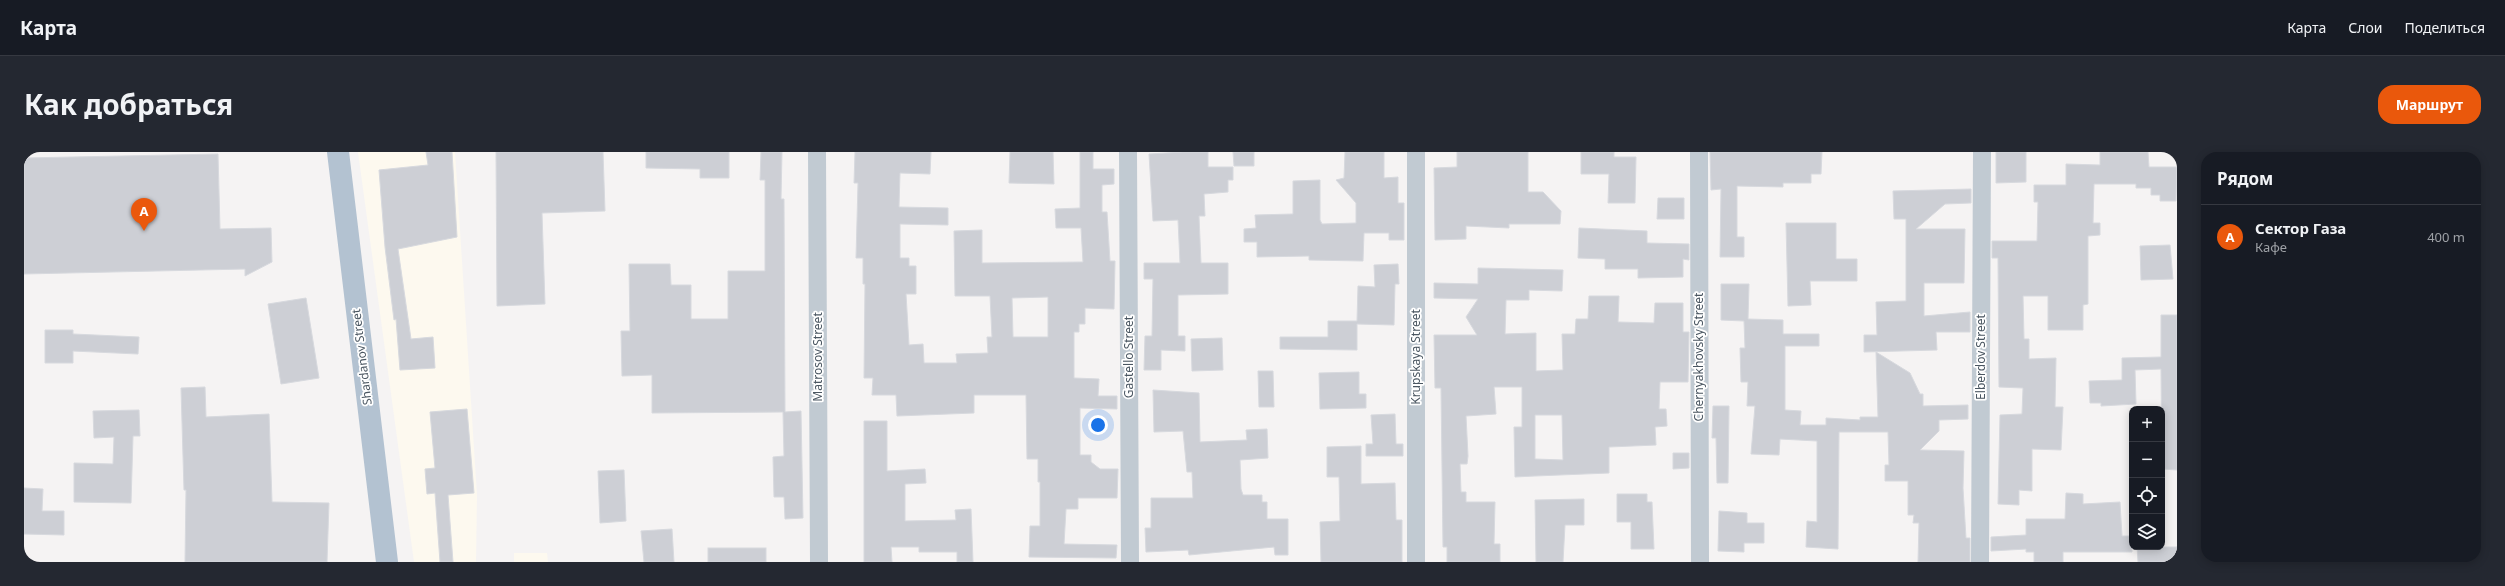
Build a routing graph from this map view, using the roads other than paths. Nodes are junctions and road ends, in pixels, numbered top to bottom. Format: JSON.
{"nodes":[{"id":1,"x":338,"y":152,"type":"edge"},
{"id":2,"x":817,"y":152,"type":"edge"},
{"id":3,"x":1128,"y":152,"type":"edge"},
{"id":4,"x":1416,"y":152,"type":"edge"},
{"id":5,"x":1699,"y":152,"type":"edge"},
{"id":6,"x":1982,"y":152,"type":"edge"},
{"id":7,"x":387,"y":562,"type":"edge"},
{"id":8,"x":819,"y":562,"type":"edge"},
{"id":9,"x":1130,"y":562,"type":"edge"},
{"id":10,"x":1416,"y":562,"type":"edge"},
{"id":11,"x":1700,"y":562,"type":"edge"},
{"id":12,"x":1980,"y":562,"type":"edge"}],
"edges":[{"from":1,"to":7,"type":"main road","name":"Shardanov Street"},
{"from":2,"to":8,"type":"street","name":"Matrosov Street"},
{"from":3,"to":9,"type":"street","name":"Gastello Street"},
{"from":4,"to":10,"type":"street","name":"Krupskaya Street"},
{"from":5,"to":11,"type":"street","name":"Chernyakhovsky Street"},
{"from":6,"to":12,"type":"street","name":"Elberdov Street"}]}
